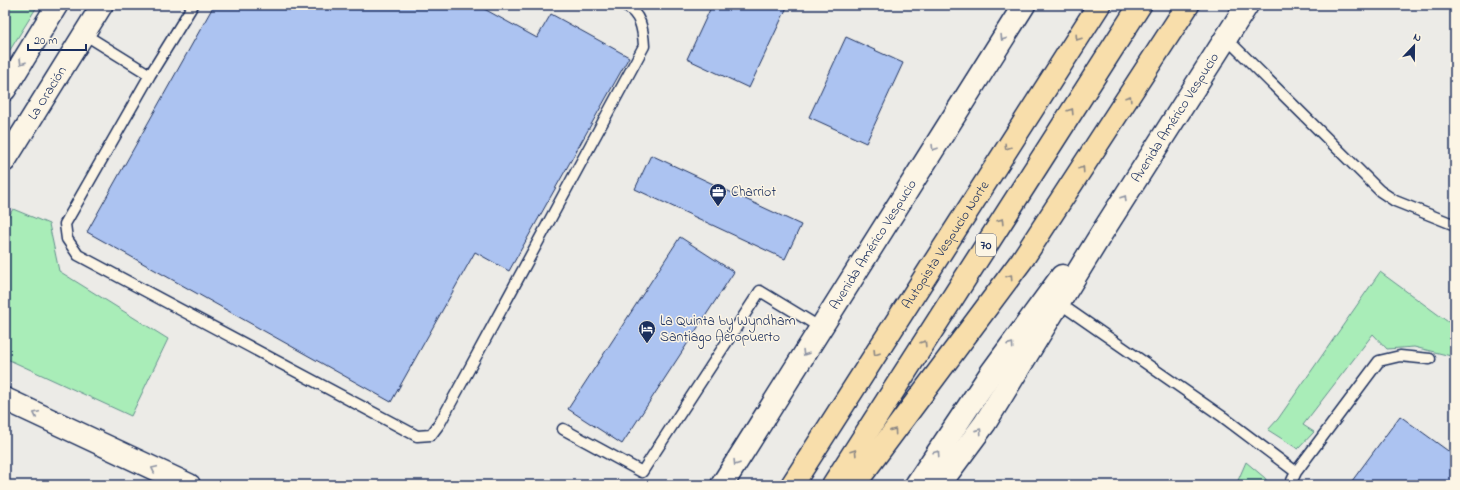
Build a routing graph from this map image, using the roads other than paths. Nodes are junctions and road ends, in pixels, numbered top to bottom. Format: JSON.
{"nodes":[{"id":1,"x":57,"y":5,"type":"edge"},
{"id":2,"x":102,"y":5,"type":"edge"},
{"id":3,"x":193,"y":5,"type":"edge"},
{"id":4,"x":624,"y":5,"type":"edge"},
{"id":5,"x":1024,"y":5,"type":"edge"},
{"id":6,"x":1099,"y":5,"type":"edge"},
{"id":7,"x":1140,"y":5,"type":"edge"},
{"id":8,"x":1188,"y":5,"type":"edge"},
{"id":9,"x":1247,"y":5,"type":"edge"},
{"id":10,"x":84,"y":34,"type":"junction"},
{"id":11,"x":1225,"y":37,"type":"junction"},
{"id":12,"x":150,"y":76,"type":"junction"},
{"id":13,"x":5,"y":90,"type":"edge"},
{"id":14,"x":5,"y":161,"type":"edge"},
{"id":15,"x":1455,"y":225,"type":"edge"},
{"id":16,"x":1103,"y":231,"type":"junction"},
{"id":17,"x":1059,"y":304,"type":"junction"},
{"id":18,"x":821,"y":328,"type":"junction"},
{"id":19,"x":1430,"y":359,"type":"dead end"},
{"id":20,"x":5,"y":399,"type":"edge"},
{"id":21,"x":563,"y":429,"type":"dead end"},
{"id":22,"x":1296,"y":472,"type":"junction"},
{"id":23,"x":189,"y":485,"type":"edge"},
{"id":24,"x":722,"y":485,"type":"edge"},
{"id":25,"x":792,"y":485,"type":"edge"},
{"id":26,"x":833,"y":485,"type":"edge"},
{"id":27,"x":854,"y":485,"type":"edge"},
{"id":28,"x":916,"y":485,"type":"edge"},
{"id":29,"x":939,"y":485,"type":"edge"},
{"id":30,"x":1290,"y":485,"type":"edge"}],
"edges":[{"from":1,"to":13,"type":"street","one_way":true},
{"from":2,"to":10,"type":"street","name":"La Oración"},
{"from":3,"to":12,"type":"lane"},
{"from":4,"to":12,"type":"lane"},
{"from":5,"to":18,"type":"street","name":"Avenida Américo Vespucio","one_way":true},
{"from":6,"to":25,"type":"highway","name":"Autopista Vespucio Norte","number":"70","one_way":true},
{"from":26,"to":7,"type":"highway","number":"70","one_way":true},
{"from":27,"to":8,"type":"highway","one_way":true},
{"from":9,"to":11,"type":"street","name":"Avenida Américo Vespucio"},
{"from":10,"to":12,"type":"lane"},
{"from":10,"to":14,"type":"street","name":"La Oración"},
{"from":11,"to":15,"type":"lane"},
{"from":16,"to":11,"type":"street","name":"Avenida Américo Vespucio","one_way":true},
{"from":16,"to":17,"type":"street","name":"Avenida Américo Vespucio"},
{"from":28,"to":16,"type":"street","name":"Avenida Américo Vespucio","one_way":true},
{"from":17,"to":22,"type":"lane"},
{"from":29,"to":17,"type":"street","name":"Avenida Américo Vespucio","one_way":true},
{"from":18,"to":21,"type":"lane"},
{"from":18,"to":24,"type":"street","name":"Avenida Américo Vespucio","one_way":true},
{"from":19,"to":22,"type":"lane"},
{"from":23,"to":20,"type":"street","one_way":true},
{"from":22,"to":30,"type":"lane"}]}
